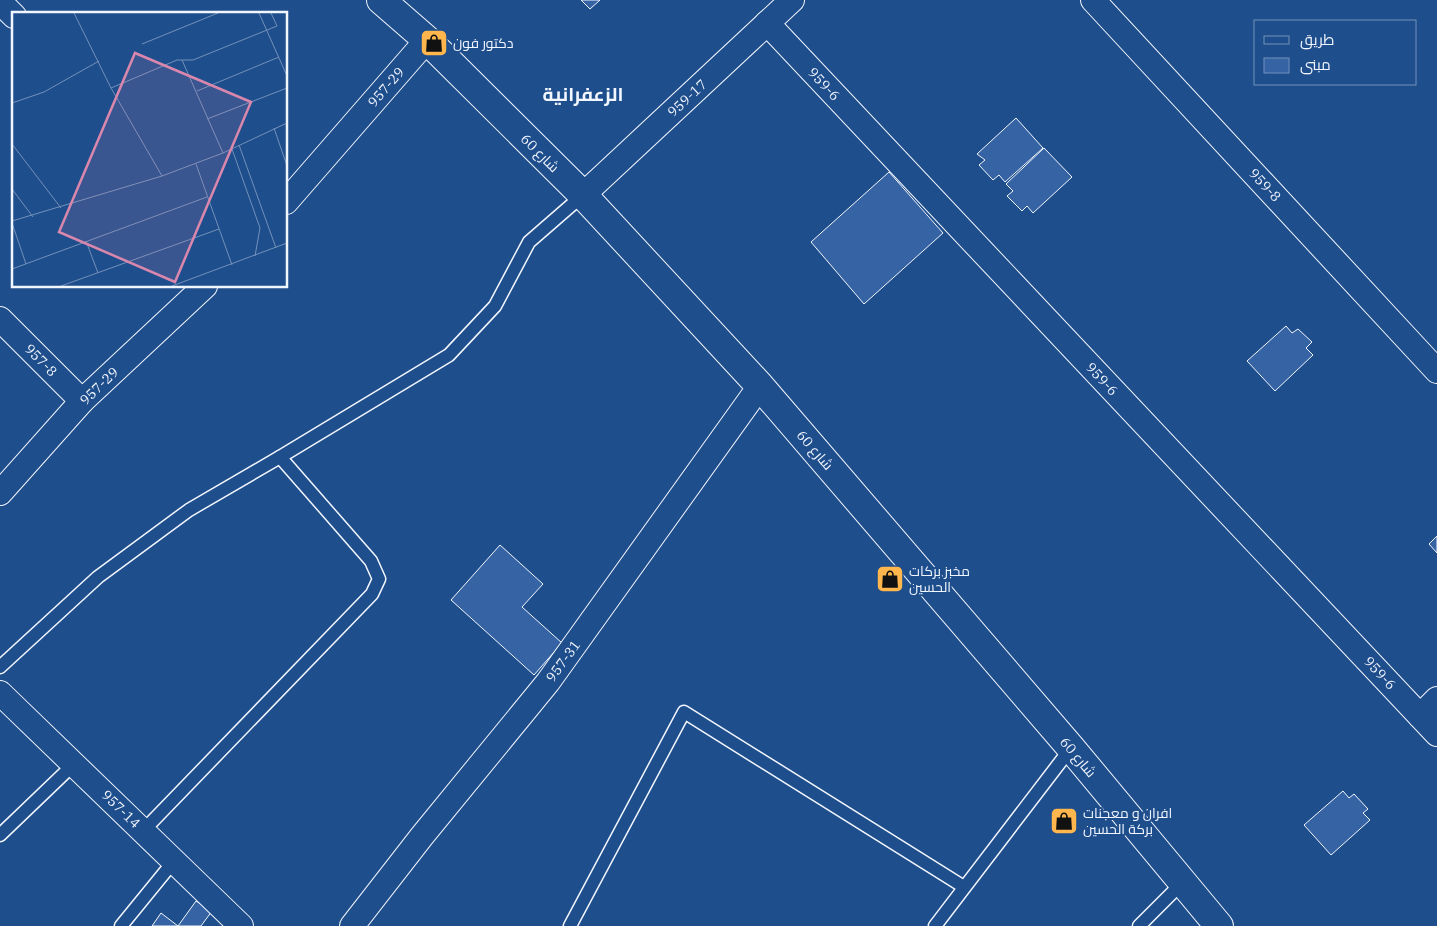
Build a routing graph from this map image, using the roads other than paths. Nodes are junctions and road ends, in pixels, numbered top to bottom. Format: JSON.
{"nodes":[{"id":1,"x":381,"y":0,"type":"edge"},
{"id":2,"x":792,"y":0,"type":"edge"},
{"id":3,"x":1093,"y":0,"type":"edge"},
{"id":4,"x":0,"y":2,"type":"edge"},
{"id":5,"x":12,"y":14,"type":"edge"},
{"id":6,"x":767,"y":23,"type":"junction"},
{"id":7,"x":427,"y":40,"type":"junction"},
{"id":8,"x":583,"y":195,"type":"junction"},
{"id":9,"x":288,"y":200,"type":"edge"},
{"id":10,"x":203,"y":288,"type":"edge"},
{"id":11,"x":0,"y":319,"type":"edge"},
{"id":12,"x":1437,"y":370,"type":"edge"},
{"id":13,"x":760,"y":386,"type":"junction"},
{"id":14,"x":82,"y":401,"type":"junction"},
{"id":15,"x":280,"y":458,"type":"junction"},
{"id":16,"x":0,"y":493,"type":"edge"},
{"id":17,"x":0,"y":667,"type":"edge"},
{"id":18,"x":0,"y":693,"type":"edge"},
{"id":19,"x":1437,"y":699,"type":"edge"},
{"id":20,"x":1420,"y":716,"type":"junction"},
{"id":21,"x":1437,"y":734,"type":"edge"},
{"id":22,"x":1071,"y":748,"type":"junction"},
{"id":23,"x":74,"y":764,"type":"junction"},
{"id":24,"x":143,"y":831,"type":"junction"},
{"id":25,"x":0,"y":835,"type":"edge"},
{"id":26,"x":174,"y":861,"type":"junction"},
{"id":27,"x":1183,"y":882,"type":"junction"},
{"id":28,"x":964,"y":887,"type":"junction"},
{"id":29,"x":121,"y":926,"type":"edge"},
{"id":30,"x":241,"y":926,"type":"edge"},
{"id":31,"x":352,"y":926,"type":"edge"},
{"id":32,"x":570,"y":926,"type":"edge"},
{"id":33,"x":935,"y":926,"type":"edge"},
{"id":34,"x":1140,"y":926,"type":"edge"},
{"id":35,"x":1219,"y":926,"type":"edge"}],
"edges":[{"from":1,"to":7,"type":"street","name":"شارع 60"},
{"from":2,"to":6,"type":"street","name":"959-17"},
{"from":3,"to":12,"type":"street","name":"959-8"},
{"from":4,"to":5,"type":"street"},
{"from":6,"to":8,"type":"street","name":"959-17"},
{"from":6,"to":20,"type":"street","name":"959-6"},
{"from":7,"to":8,"type":"street","name":"شارع 60"},
{"from":7,"to":9,"type":"street","name":"957-29"},
{"from":8,"to":13,"type":"street","name":"شارع 60"},
{"from":8,"to":15,"type":"lane"},
{"from":10,"to":14,"type":"street","name":"957-29"},
{"from":11,"to":14,"type":"street","name":"957-8"},
{"from":13,"to":22,"type":"street","name":"شارع 60"},
{"from":13,"to":31,"type":"street","name":"957-31"},
{"from":14,"to":16,"type":"street","name":"957-29"},
{"from":15,"to":17,"type":"lane"},
{"from":15,"to":24,"type":"lane"},
{"from":18,"to":23,"type":"street","name":"957-14"},
{"from":19,"to":20,"type":"street"},
{"from":20,"to":21,"type":"street","name":"959-6"},
{"from":22,"to":27,"type":"street","name":"شارع 60"},
{"from":22,"to":28,"type":"lane"},
{"from":23,"to":24,"type":"street","name":"957-14"},
{"from":23,"to":25,"type":"lane"},
{"from":24,"to":26,"type":"street","name":"957-14"},
{"from":26,"to":29,"type":"lane"},
{"from":26,"to":30,"type":"street","name":"957-14"},
{"from":27,"to":34,"type":"lane"},
{"from":27,"to":35,"type":"street","name":"شارع 60"},
{"from":28,"to":32,"type":"lane"},
{"from":28,"to":33,"type":"lane"}]}
